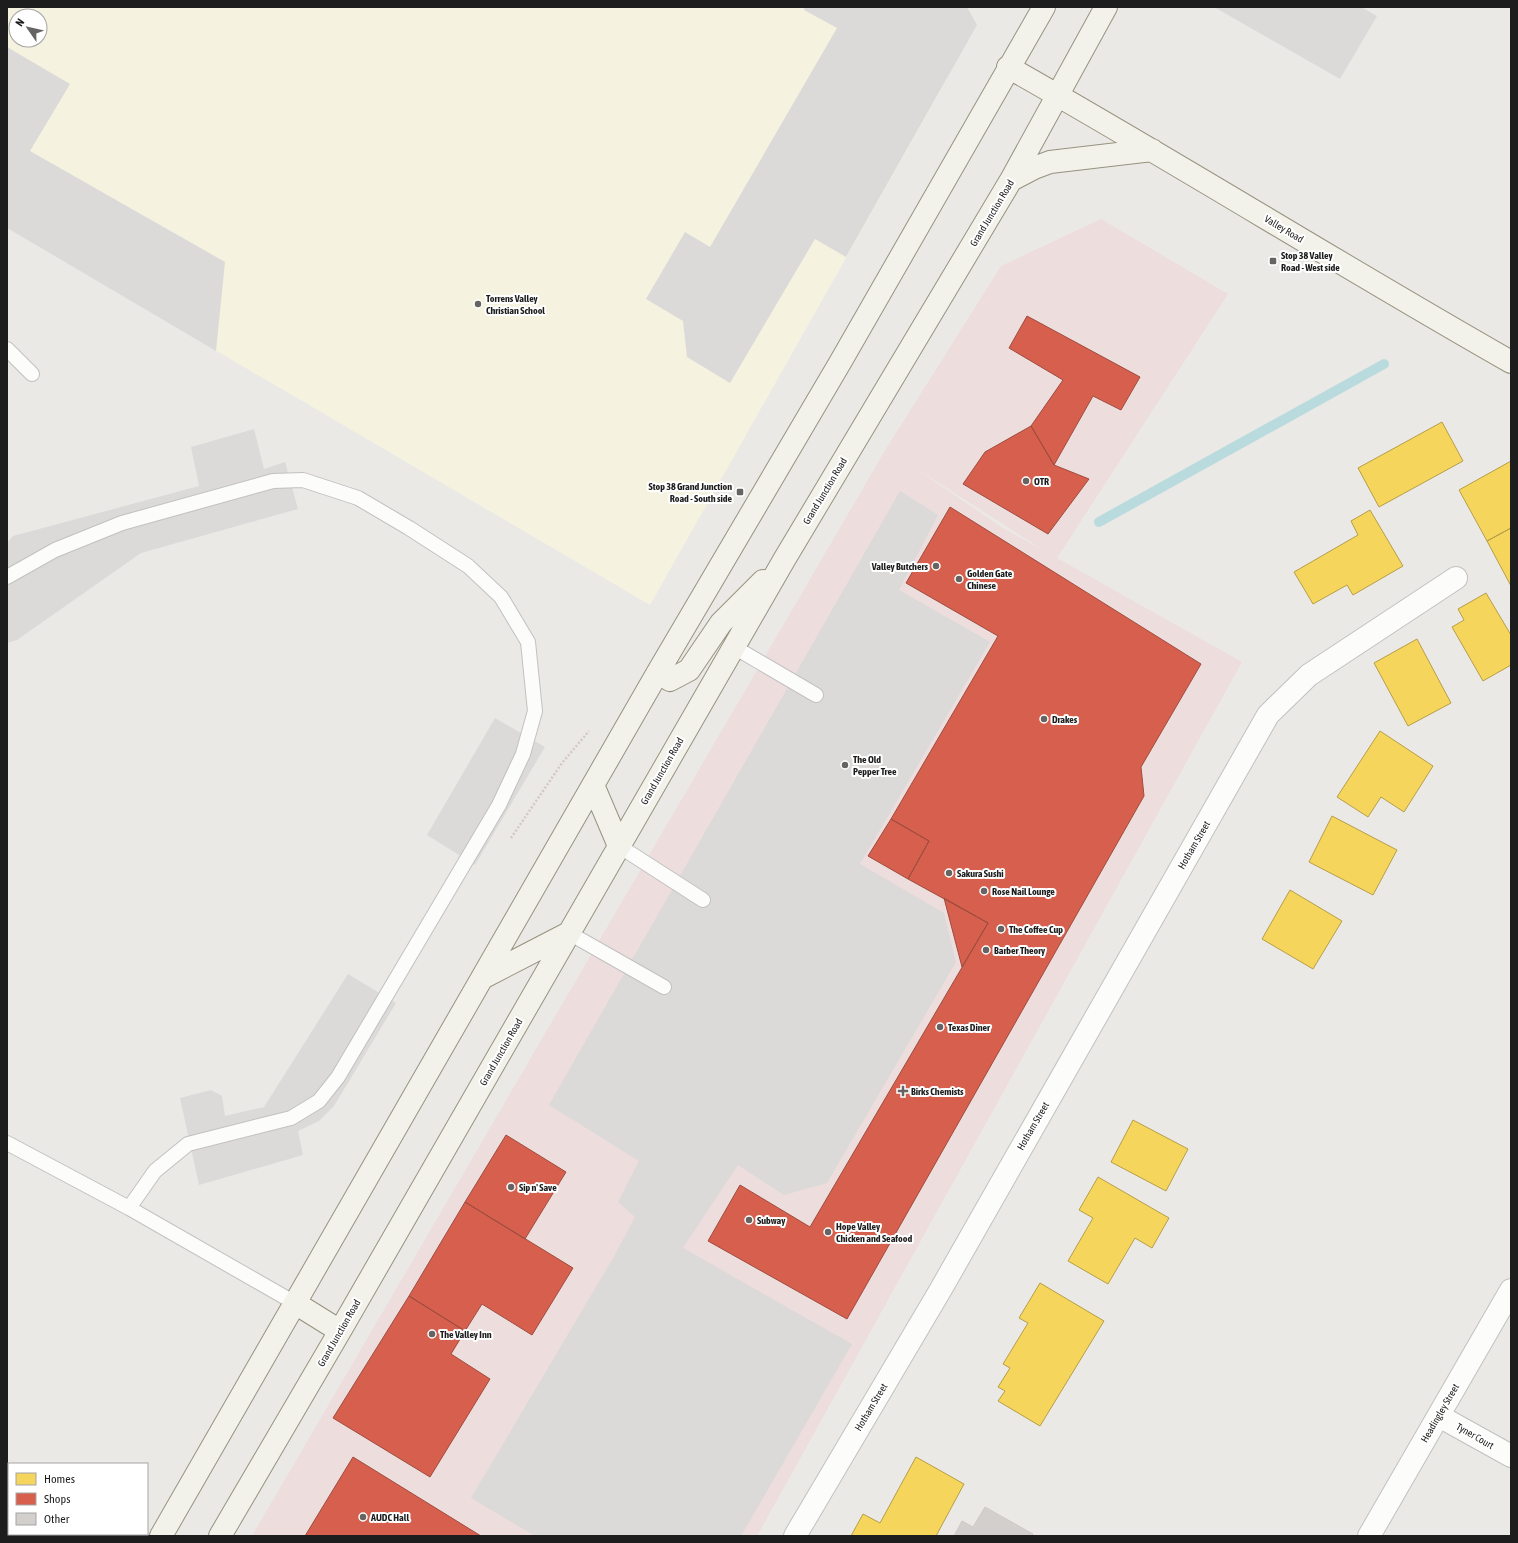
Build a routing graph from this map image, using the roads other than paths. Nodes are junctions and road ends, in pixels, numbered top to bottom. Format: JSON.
{"nodes":[{"id":1,"x":1044,"y":7,"type":"edge"},
{"id":2,"x":1106,"y":7,"type":"edge"},
{"id":3,"x":1008,"y":68,"type":"junction"},
{"id":4,"x":1058,"y":95,"type":"junction"},
{"id":5,"x":1152,"y":150,"type":"junction"},
{"id":6,"x":1011,"y":180,"type":"junction"},
{"id":7,"x":7,"y":350,"type":"edge"},
{"id":8,"x":1511,"y":362,"type":"edge"},
{"id":9,"x":32,"y":374,"type":"dead end"},
{"id":10,"x":784,"y":560,"type":"junction"},
{"id":11,"x":7,"y":578,"type":"edge"},
{"id":12,"x":1456,"y":578,"type":"dead end"},
{"id":13,"x":734,"y":647,"type":"junction"},
{"id":14,"x":658,"y":672,"type":"junction"},
{"id":15,"x":816,"y":695,"type":"dead end"},
{"id":16,"x":593,"y":785,"type":"junction"},
{"id":17,"x":619,"y":846,"type":"junction"},
{"id":18,"x":703,"y":900,"type":"dead end"},
{"id":19,"x":569,"y":933,"type":"junction"},
{"id":20,"x":482,"y":978,"type":"junction"},
{"id":21,"x":664,"y":987,"type":"dead end"},
{"id":22,"x":7,"y":1144,"type":"edge"},
{"id":23,"x":129,"y":1208,"type":"junction"},
{"id":24,"x":1511,"y":1290,"type":"edge"},
{"id":25,"x":295,"y":1303,"type":"junction"},
{"id":26,"x":340,"y":1331,"type":"junction"},
{"id":27,"x":1439,"y":1416,"type":"junction"},
{"id":28,"x":1511,"y":1456,"type":"edge"},
{"id":29,"x":161,"y":1536,"type":"edge"},
{"id":30,"x":220,"y":1536,"type":"edge"},
{"id":31,"x":795,"y":1536,"type":"edge"},
{"id":32,"x":1369,"y":1536,"type":"edge"}],
"edges":[{"from":1,"to":3,"type":"main road"},
{"from":2,"to":4,"type":"main road","name":"Grand Junction Road"},
{"from":3,"to":4,"type":"main road","name":"Valley Road"},
{"from":3,"to":14,"type":"main road"},
{"from":4,"to":5,"type":"main road","name":"Valley Road"},
{"from":4,"to":6,"type":"main road","name":"Grand Junction Road"},
{"from":5,"to":6,"type":"main road"},
{"from":5,"to":8,"type":"main road","name":"Valley Road"},
{"from":6,"to":10,"type":"main road","name":"Grand Junction Road"},
{"from":7,"to":9,"type":"lane"},
{"from":10,"to":13,"type":"main road","name":"Grand Junction Road"},
{"from":10,"to":14,"type":"main road"},
{"from":11,"to":23,"type":"lane"},
{"from":12,"to":31,"type":"street","name":"Hotham Street"},
{"from":13,"to":15,"type":"lane"},
{"from":13,"to":17,"type":"main road","name":"Grand Junction Road"},
{"from":14,"to":16,"type":"main road"},
{"from":16,"to":17,"type":"main road"},
{"from":16,"to":20,"type":"main road"},
{"from":17,"to":18,"type":"lane"},
{"from":17,"to":19,"type":"main road","name":"Grand Junction Road"},
{"from":19,"to":20,"type":"main road"},
{"from":19,"to":21,"type":"lane"},
{"from":19,"to":26,"type":"main road","name":"Grand Junction Road"},
{"from":20,"to":25,"type":"main road"},
{"from":22,"to":23,"type":"lane"},
{"from":23,"to":25,"type":"lane"},
{"from":24,"to":27,"type":"street","name":"Headingley Street"},
{"from":25,"to":26,"type":"main road"},
{"from":25,"to":29,"type":"main road"},
{"from":26,"to":30,"type":"main road","name":"Grand Junction Road"},
{"from":27,"to":28,"type":"street","name":"Tyner Court"},
{"from":27,"to":32,"type":"street","name":"Headingley Street"}]}
